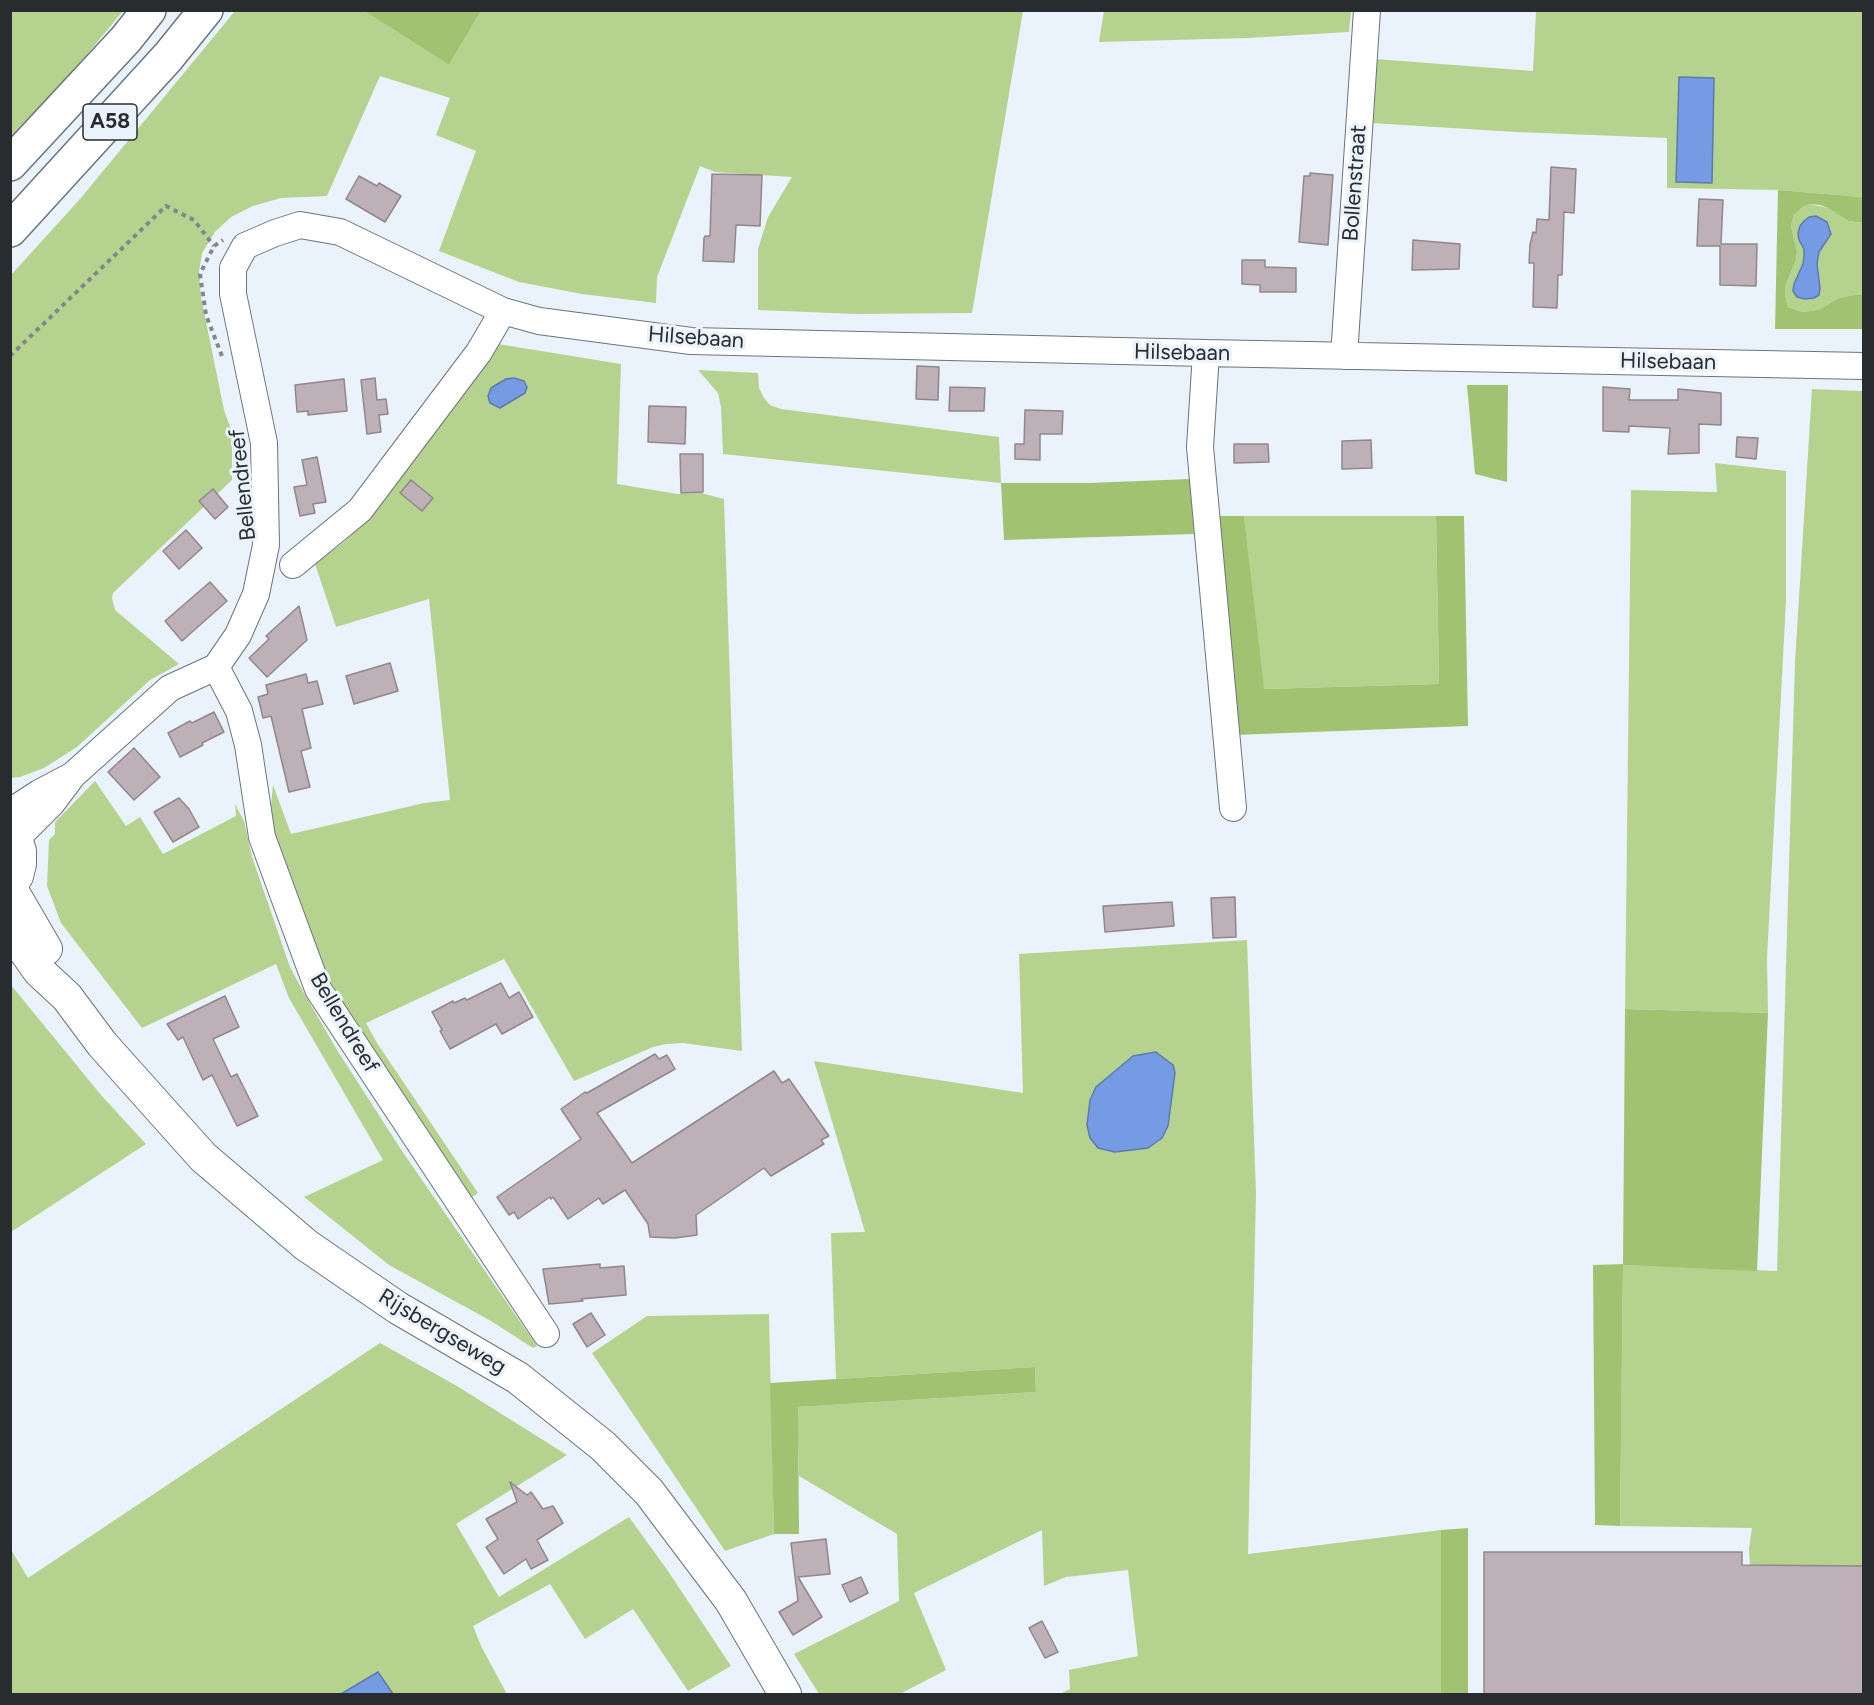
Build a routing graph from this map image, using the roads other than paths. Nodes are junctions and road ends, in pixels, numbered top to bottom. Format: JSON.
{"nodes":[{"id":1,"x":148,"y":10,"type":"edge"},
{"id":2,"x":206,"y":10,"type":"edge"},
{"id":3,"x":1366,"y":10,"type":"edge"},
{"id":4,"x":10,"y":164,"type":"edge"},
{"id":5,"x":10,"y":230,"type":"edge"},
{"id":6,"x":275,"y":233,"type":"joint"},
{"id":7,"x":503,"y":311,"type":"junction"},
{"id":8,"x":1206,"y":353,"type":"junction"},
{"id":9,"x":1344,"y":356,"type":"junction"},
{"id":10,"x":1863,"y":366,"type":"edge"},
{"id":11,"x":293,"y":565,"type":"dead end"},
{"id":12,"x":216,"y":667,"type":"junction"},
{"id":13,"x":1233,"y":808,"type":"dead end"},
{"id":14,"x":12,"y":828,"type":"edge"},
{"id":15,"x":10,"y":887,"type":"edge"},
{"id":16,"x":10,"y":930,"type":"edge"},
{"id":17,"x":68,"y":997,"type":"junction"},
{"id":18,"x":546,"y":1334,"type":"dead end"},
{"id":19,"x":785,"y":1695,"type":"edge"}],
"edges":[{"from":1,"to":4,"type":"highway","number":"A58"},
{"from":2,"to":5,"type":"highway","number":"A58"},
{"from":3,"to":9,"type":"street","name":"Bollenstraat"},
{"from":6,"to":7,"type":"street","name":"Hilsebaan"},
{"from":6,"to":12,"type":"street","name":"Bellendreef"},
{"from":7,"to":8,"type":"street","name":"Hilsebaan"},
{"from":7,"to":11,"type":"street"},
{"from":8,"to":9,"type":"street","name":"Hilsebaan"},
{"from":8,"to":13,"type":"street"},
{"from":9,"to":10,"type":"street","name":"Hilsebaan"},
{"from":12,"to":14,"type":"street"},
{"from":12,"to":18,"type":"street","name":"Bellendreef"},
{"from":14,"to":15,"type":"main road"},
{"from":15,"to":17,"type":"main road","name":"Rijsbergseweg"},
{"from":16,"to":17,"type":"main road","name":"Rijsbergseweg"},
{"from":17,"to":19,"type":"main road","name":"Rijsbergseweg"}]}
